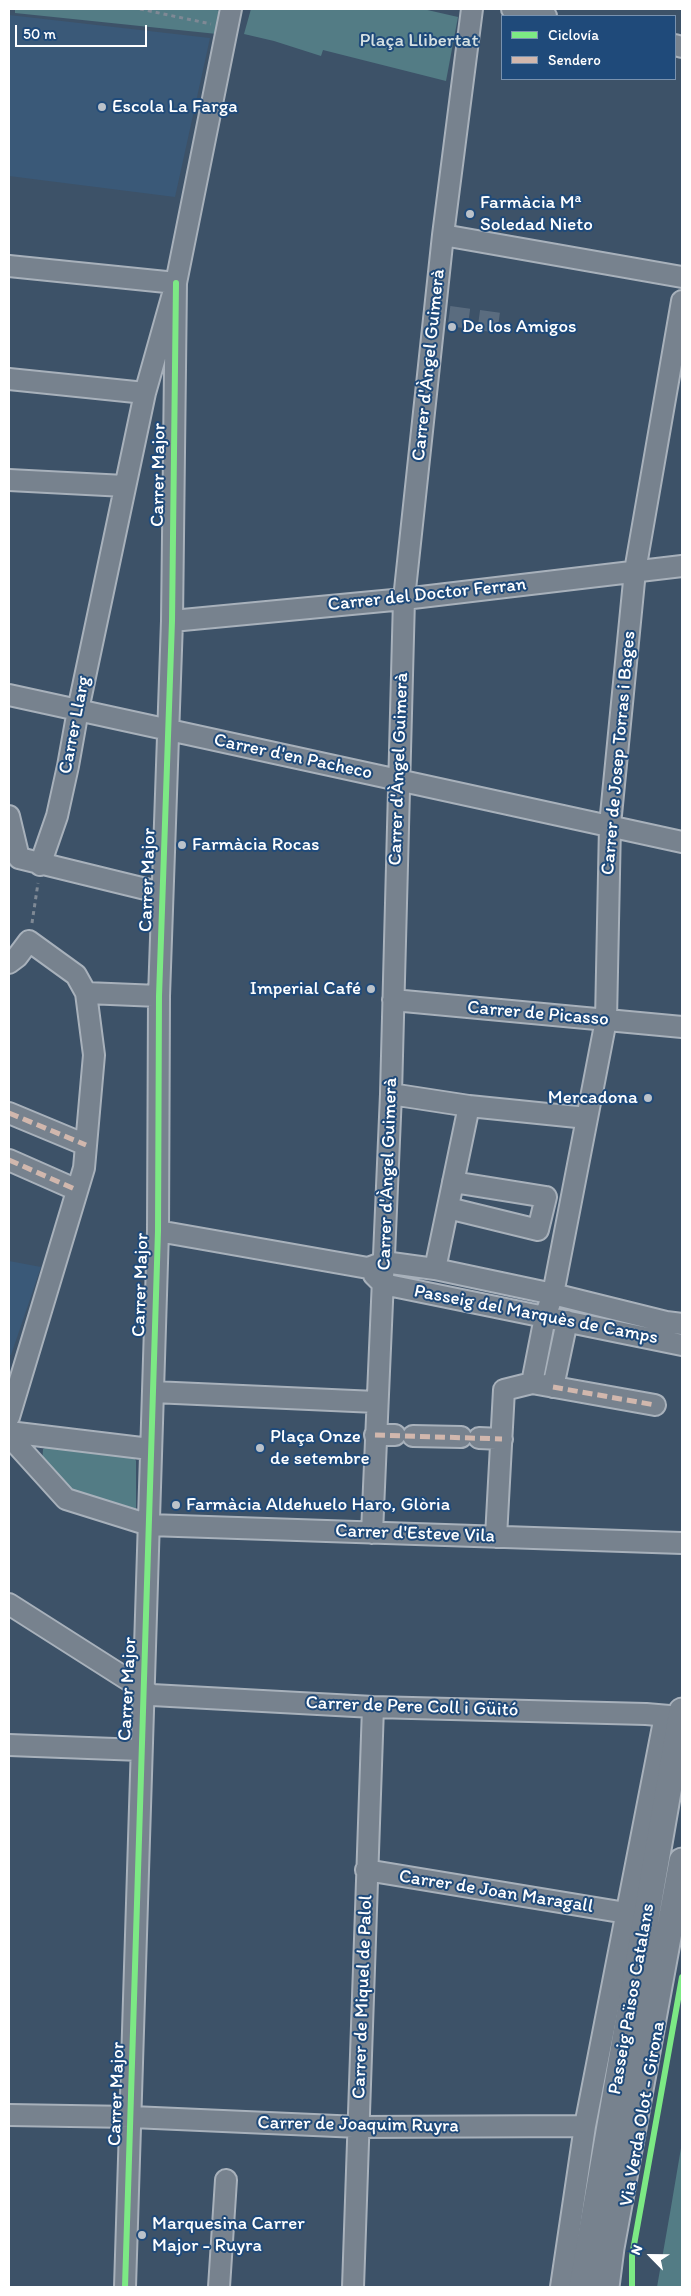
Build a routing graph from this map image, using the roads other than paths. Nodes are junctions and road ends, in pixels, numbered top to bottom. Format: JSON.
{"nodes":[{"id":1,"x":472,"y":9,"type":"edge"},
{"id":2,"x":512,"y":9,"type":"edge"},
{"id":3,"x":541,"y":15,"type":"edge"},
{"id":4,"x":229,"y":18,"type":"edge"},
{"id":5,"x":443,"y":235,"type":"junction"},
{"id":6,"x":9,"y":266,"type":"edge"},
{"id":7,"x":682,"y":277,"type":"edge"},
{"id":8,"x":176,"y":283,"type":"junction"},
{"id":9,"x":682,"y":301,"type":"edge"},
{"id":10,"x":9,"y":379,"type":"edge"},
{"id":11,"x":145,"y":393,"type":"junction"},
{"id":12,"x":9,"y":480,"type":"edge"},
{"id":13,"x":126,"y":483,"type":"junction"},
{"id":14,"x":682,"y":566,"type":"edge"},
{"id":15,"x":635,"y":571,"type":"junction"},
{"id":16,"x":404,"y":599,"type":"junction"},
{"id":17,"x":172,"y":621,"type":"junction"},
{"id":18,"x":9,"y":695,"type":"edge"},
{"id":19,"x":78,"y":710,"type":"junction"},
{"id":20,"x":167,"y":730,"type":"junction"},
{"id":21,"x":399,"y":779,"type":"junction"},
{"id":22,"x":10,"y":823,"type":"edge"},
{"id":23,"x":610,"y":825,"type":"junction"},
{"id":24,"x":682,"y":842,"type":"edge"},
{"id":25,"x":14,"y":860,"type":"edge"},
{"id":26,"x":40,"y":865,"type":"junction"},
{"id":27,"x":162,"y":893,"type":"junction"},
{"id":28,"x":9,"y":963,"type":"edge"},
{"id":29,"x":86,"y":993,"type":"junction"},
{"id":30,"x":159,"y":996,"type":"junction"},
{"id":31,"x":394,"y":1000,"type":"junction"},
{"id":32,"x":606,"y":1020,"type":"junction"},
{"id":33,"x":682,"y":1027,"type":"edge"},
{"id":34,"x":391,"y":1094,"type":"junction"},
{"id":35,"x":469,"y":1106,"type":"junction"},
{"id":36,"x":9,"y":1113,"type":"edge"},
{"id":37,"x":587,"y":1118,"type":"junction"},
{"id":38,"x":86,"y":1144,"type":"junction"},
{"id":39,"x":9,"y":1160,"type":"edge"},
{"id":40,"x":453,"y":1182,"type":"junction"},
{"id":41,"x":77,"y":1190,"type":"junction"},
{"id":42,"x":448,"y":1208,"type":"junction"},
{"id":43,"x":158,"y":1231,"type":"junction"},
{"id":44,"x":376,"y":1265,"type":"junction"},
{"id":45,"x":435,"y":1269,"type":"junction"},
{"id":46,"x":383,"y":1284,"type":"junction"},
{"id":47,"x":553,"y":1294,"type":"junction"},
{"id":48,"x":545,"y":1317,"type":"junction"},
{"id":49,"x":567,"y":1321,"type":"junction"},
{"id":50,"x":682,"y":1324,"type":"edge"},
{"id":51,"x":682,"y":1344,"type":"edge"},
{"id":52,"x":532,"y":1384,"type":"junction"},
{"id":53,"x":553,"y":1388,"type":"junction"},
{"id":54,"x":153,"y":1392,"type":"junction"},
{"id":55,"x":376,"y":1402,"type":"junction"},
{"id":56,"x":655,"y":1405,"type":"dead end"},
{"id":57,"x":9,"y":1417,"type":"edge"},
{"id":58,"x":9,"y":1432,"type":"edge"},
{"id":59,"x":375,"y":1435,"type":"junction"},
{"id":60,"x":9,"y":1436,"type":"edge"},
{"id":61,"x":502,"y":1439,"type":"junction"},
{"id":62,"x":150,"y":1449,"type":"junction"},
{"id":63,"x":149,"y":1525,"type":"junction"},
{"id":64,"x":372,"y":1533,"type":"junction"},
{"id":65,"x":496,"y":1537,"type":"junction"},
{"id":66,"x":682,"y":1543,"type":"edge"},
{"id":67,"x":9,"y":1604,"type":"edge"},
{"id":68,"x":144,"y":1690,"type":"junction"},
{"id":69,"x":373,"y":1707,"type":"junction"},
{"id":70,"x":676,"y":1715,"type":"edge"},
{"id":71,"x":9,"y":1745,"type":"edge"},
{"id":72,"x":140,"y":1750,"type":"junction"},
{"id":73,"x":682,"y":1861,"type":"edge"},
{"id":74,"x":366,"y":1870,"type":"junction"},
{"id":75,"x":626,"y":1913,"type":"junction"},
{"id":76,"x":9,"y":2115,"type":"edge"},
{"id":77,"x":132,"y":2117,"type":"junction"},
{"id":78,"x":585,"y":2126,"type":"junction"},
{"id":79,"x":359,"y":2127,"type":"junction"},
{"id":80,"x":226,"y":2180,"type":"dead end"},
{"id":81,"x":125,"y":2287,"type":"edge"},
{"id":82,"x":219,"y":2287,"type":"edge"},
{"id":83,"x":353,"y":2287,"type":"edge"},
{"id":84,"x":561,"y":2287,"type":"edge"},
{"id":85,"x":582,"y":2287,"type":"edge"},
{"id":86,"x":606,"y":2287,"type":"edge"}],
"edges":[{"from":1,"to":5,"type":"street","name":"Carrer d'Àngel Guimerà"},
{"from":2,"to":3,"type":"street"},
{"from":4,"to":8,"type":"street","name":"Carrer Major"},
{"from":5,"to":7,"type":"street"},
{"from":5,"to":16,"type":"street","name":"Carrer d'Àngel Guimerà"},
{"from":6,"to":8,"type":"street"},
{"from":8,"to":11,"type":"street","name":"Carrer Major"},
{"from":8,"to":17,"type":"street","name":"Carrer Major"},
{"from":9,"to":15,"type":"street","name":"Carrer de Josep Torras i Bages"},
{"from":10,"to":11,"type":"street"},
{"from":11,"to":13,"type":"street","name":"Carrer Major"},
{"from":12,"to":13,"type":"street"},
{"from":13,"to":19,"type":"street","name":"Carrer Llarg"},
{"from":14,"to":15,"type":"street","name":"Carrer del Doctor Ferran"},
{"from":15,"to":16,"type":"street","name":"Carrer del Doctor Ferran"},
{"from":15,"to":23,"type":"street","name":"Carrer de Josep Torras i Bages"},
{"from":16,"to":17,"type":"street","name":"Carrer del Doctor Ferran"},
{"from":16,"to":21,"type":"street","name":"Carrer d'Àngel Guimerà"},
{"from":17,"to":20,"type":"street","name":"Carrer Major"},
{"from":18,"to":19,"type":"street","name":"Carrer d'en Pacheco"},
{"from":19,"to":20,"type":"street","name":"Carrer d'en Pacheco"},
{"from":19,"to":26,"type":"street","name":"Carrer Llarg"},
{"from":20,"to":21,"type":"street","name":"Carrer d'en Pacheco"},
{"from":20,"to":27,"type":"street","name":"Carrer Major"},
{"from":21,"to":23,"type":"street","name":"Carrer d'en Pacheco"},
{"from":21,"to":31,"type":"street","name":"Carrer d'Àngel Guimerà"},
{"from":22,"to":25,"type":"street"},
{"from":23,"to":24,"type":"street","name":"Carrer d'en Pacheco"},
{"from":23,"to":32,"type":"street","name":"Carrer de Josep Torras i Bages"},
{"from":25,"to":26,"type":"street"},
{"from":26,"to":27,"type":"street"},
{"from":27,"to":30,"type":"street","name":"Carrer Major"},
{"from":28,"to":29,"type":"street"},
{"from":29,"to":30,"type":"street"},
{"from":29,"to":38,"type":"street"},
{"from":30,"to":43,"type":"street","name":"Carrer Major"},
{"from":31,"to":32,"type":"street","name":"Carrer de Picasso"},
{"from":31,"to":34,"type":"street","name":"Carrer d'Àngel Guimerà"},
{"from":32,"to":33,"type":"street","name":"Carrer de Picasso"},
{"from":32,"to":37,"type":"street","name":"Carrer de Josep Torras i Bages"},
{"from":34,"to":35,"type":"street"},
{"from":34,"to":44,"type":"street","name":"Carrer d'Àngel Guimerà"},
{"from":35,"to":37,"type":"street"},
{"from":35,"to":40,"type":"street"},
{"from":36,"to":38,"type":"street"},
{"from":37,"to":47,"type":"street","name":"Carrer de Josep Torras i Bages"},
{"from":38,"to":41,"type":"street"},
{"from":39,"to":41,"type":"street"},
{"from":40,"to":42,"type":"street"},
{"from":40,"to":42,"type":"street"},
{"from":41,"to":57,"type":"street"},
{"from":42,"to":45,"type":"street"},
{"from":43,"to":44,"type":"street","name":"Passeig del Marquès de Camps"},
{"from":43,"to":54,"type":"street","name":"Carrer Major"},
{"from":44,"to":45,"type":"street","name":"Passeig del Marquès de Camps"},
{"from":44,"to":46,"type":"street","name":"Carrer d'Àngel Guimerà"},
{"from":45,"to":47,"type":"street","name":"Passeig del Marquès de Camps"},
{"from":46,"to":48,"type":"street","name":"Passeig del Marquès de Camps"},
{"from":46,"to":55,"type":"street","name":"Carrer d'Àngel Guimerà"},
{"from":47,"to":48,"type":"street","name":"Carrer de Josep Torras i Bages"},
{"from":47,"to":50,"type":"street","name":"Passeig del Marquès de Camps"},
{"from":48,"to":49,"type":"street","name":"Passeig del Marquès de Camps"},
{"from":48,"to":52,"type":"street","name":"Carrer de Josep Torras i Bages"},
{"from":49,"to":51,"type":"street","name":"Passeig del Marquès de Camps"},
{"from":49,"to":53,"type":"street"},
{"from":52,"to":53,"type":"street"},
{"from":52,"to":61,"type":"street"},
{"from":53,"to":56,"type":"street"},
{"from":54,"to":55,"type":"street"},
{"from":54,"to":62,"type":"street","name":"Carrer Major"},
{"from":55,"to":59,"type":"street","name":"Carrer d'Àngel Guimerà"},
{"from":58,"to":62,"type":"street"},
{"from":59,"to":61,"type":"street"},
{"from":59,"to":64,"type":"street","name":"Carrer d'Àngel Guimerà"},
{"from":60,"to":63,"type":"street","name":"Carrer d'Esteve Vila"},
{"from":61,"to":65,"type":"street"},
{"from":62,"to":63,"type":"street","name":"Carrer Major"},
{"from":63,"to":64,"type":"street","name":"Carrer d'Esteve Vila"},
{"from":63,"to":68,"type":"street","name":"Carrer Major"},
{"from":64,"to":65,"type":"street","name":"Carrer d'Esteve Vila"},
{"from":65,"to":66,"type":"street","name":"Carrer d'Esteve Vila"},
{"from":67,"to":68,"type":"street","name":"Carrer de Pere Coll i Güitó"},
{"from":68,"to":69,"type":"street","name":"Carrer de Pere Coll i Güitó"},
{"from":68,"to":72,"type":"street","name":"Carrer Major"},
{"from":69,"to":70,"type":"street","name":"Carrer de Pere Coll i Güitó"},
{"from":69,"to":74,"type":"street","name":"Carrer de Miquel de Palol"},
{"from":70,"to":75,"type":"street","name":"Passeig Països Catalans"},
{"from":70,"to":85,"type":"main road","name":"Passeig Països Catalans"},
{"from":71,"to":72,"type":"street"},
{"from":72,"to":77,"type":"street","name":"Carrer Major"},
{"from":73,"to":86,"type":"main road"},
{"from":74,"to":75,"type":"street","name":"Carrer de Joan Maragall"},
{"from":74,"to":79,"type":"street","name":"Carrer de Miquel de Palol"},
{"from":75,"to":78,"type":"street","name":"Passeig Països Catalans"},
{"from":76,"to":77,"type":"street","name":"Carrer de Joaquim Ruyra"},
{"from":77,"to":79,"type":"street","name":"Carrer de Joaquim Ruyra"},
{"from":77,"to":81,"type":"street","name":"Carrer Major"},
{"from":78,"to":79,"type":"street","name":"Carrer de Joaquim Ruyra"},
{"from":78,"to":84,"type":"street","name":"Passeig Països Catalans"},
{"from":79,"to":83,"type":"street","name":"Carrer de Miquel de Palol"},
{"from":80,"to":82,"type":"street"}]}
